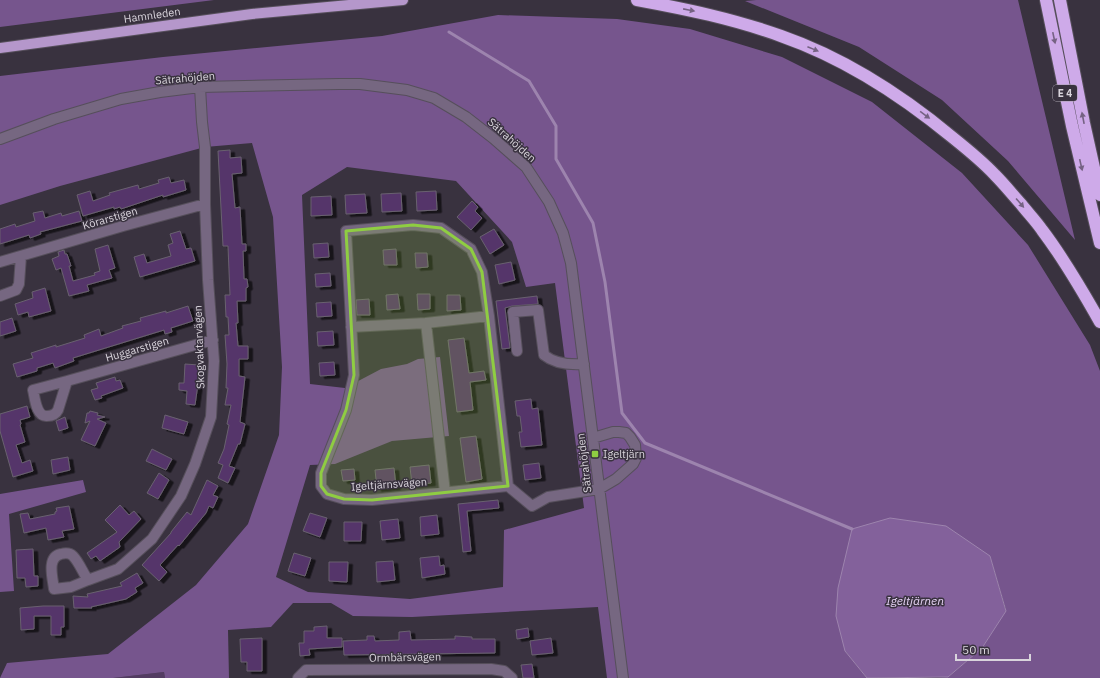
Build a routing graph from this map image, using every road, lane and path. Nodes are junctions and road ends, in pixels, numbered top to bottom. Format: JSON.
{"nodes":[{"id":1,"x":403,"y":0,"type":"edge"},
{"id":2,"x":637,"y":0,"type":"edge"},
{"id":3,"x":1046,"y":0,"type":"edge"},
{"id":4,"x":1060,"y":0,"type":"edge"},
{"id":5,"x":0,"y":48,"type":"edge"},
{"id":6,"x":200,"y":87,"type":"junction"},
{"id":7,"x":0,"y":139,"type":"edge"},
{"id":8,"x":1100,"y":194,"type":"edge"},
{"id":9,"x":206,"y":204,"type":"junction"},
{"id":10,"x":1100,"y":243,"type":"edge"},
{"id":11,"x":20,"y":256,"type":"junction"},
{"id":12,"x":0,"y":262,"type":"edge"},
{"id":13,"x":0,"y":296,"type":"edge"},
{"id":14,"x":489,"y":316,"type":"junction"},
{"id":15,"x":1100,"y":322,"type":"edge"},
{"id":16,"x":426,"y":323,"type":"junction"},
{"id":17,"x":351,"y":327,"type":"junction"},
{"id":18,"x":213,"y":340,"type":"junction"},
{"id":19,"x":517,"y":351,"type":"dead end"},
{"id":20,"x":584,"y":364,"type":"junction"},
{"id":21,"x":67,"y":381,"type":"dead end"},
{"id":22,"x":593,"y":438,"type":"junction"},
{"id":23,"x":508,"y":486,"type":"junction"},
{"id":24,"x":599,"y":489,"type":"junction"},
{"id":25,"x":445,"y":492,"type":"junction"},
{"id":26,"x":88,"y":580,"type":"dead end"},
{"id":27,"x":298,"y":678,"type":"edge"},
{"id":28,"x":512,"y":678,"type":"edge"},
{"id":29,"x":623,"y":678,"type":"edge"}],
"edges":[{"from":1,"to":5,"type":"main road","name":"Hamnleden"},
{"from":2,"to":15,"type":"highway","one_way":true},
{"from":3,"to":10,"type":"highway","number":"E 4","one_way":true},
{"from":8,"to":4,"type":"highway","number":"E 4","one_way":true},
{"from":6,"to":7,"type":"street","name":"Sätrahöjden"},
{"from":6,"to":9,"type":"street","name":"Skogvaktarvägen"},
{"from":6,"to":20,"type":"street","name":"Sätrahöjden"},
{"from":9,"to":11,"type":"street","name":"Körarstigen"},
{"from":9,"to":18,"type":"street","name":"Skogvaktarvägen"},
{"from":11,"to":12,"type":"street","name":"Körarstigen"},
{"from":11,"to":13,"type":"street"},
{"from":14,"to":16,"type":"street"},
{"from":14,"to":17,"type":"street","name":"Igeltjärnsvägen"},
{"from":14,"to":23,"type":"street","name":"Igeltjärnsvägen"},
{"from":16,"to":17,"type":"street"},
{"from":16,"to":25,"type":"street"},
{"from":17,"to":25,"type":"street","name":"Igeltjärnsvägen"},
{"from":18,"to":21,"type":"street","name":"Huggarstigen"},
{"from":18,"to":26,"type":"street","name":"Skogvaktarvägen"},
{"from":19,"to":20,"type":"street"},
{"from":20,"to":22,"type":"street","name":"Sätrahöjden"},
{"from":22,"to":24,"type":"street","name":"Sätrahöjden"},
{"from":22,"to":24,"type":"street"},
{"from":23,"to":24,"type":"street"},
{"from":23,"to":25,"type":"street","name":"Igeltjärnsvägen"},
{"from":24,"to":29,"type":"street","name":"Sätrahöjden"},
{"from":27,"to":28,"type":"street","name":"Ormbärsvägen"}]}
